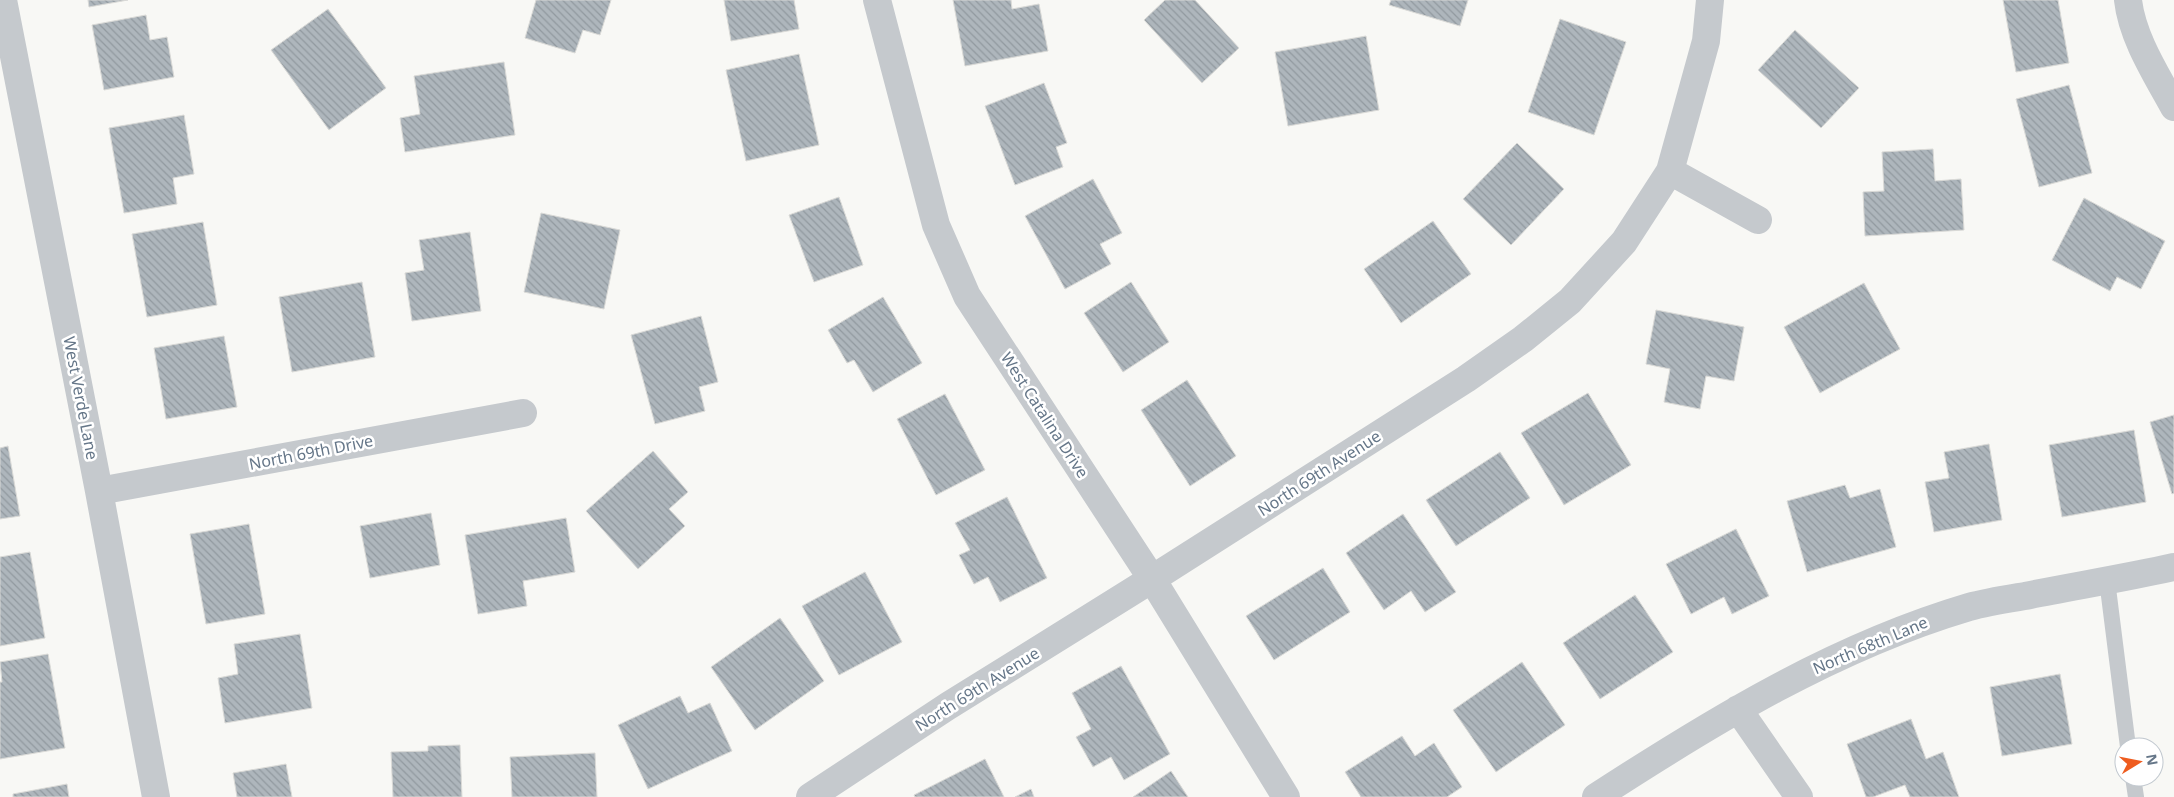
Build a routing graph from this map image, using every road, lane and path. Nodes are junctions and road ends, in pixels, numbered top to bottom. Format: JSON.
{"nodes":[{"id":1,"x":3,"y":0,"type":"edge"},
{"id":2,"x":876,"y":0,"type":"edge"},
{"id":3,"x":1710,"y":0,"type":"edge"},
{"id":4,"x":2128,"y":0,"type":"edge"},
{"id":5,"x":2174,"y":106,"type":"edge"},
{"id":6,"x":1670,"y":171,"type":"junction"},
{"id":7,"x":1758,"y":220,"type":"dead end"},
{"id":8,"x":523,"y":413,"type":"dead end"},
{"id":9,"x":99,"y":491,"type":"junction"},
{"id":10,"x":2174,"y":566,"type":"edge"},
{"id":11,"x":1152,"y":579,"type":"junction"},
{"id":12,"x":2107,"y":580,"type":"junction"},
{"id":13,"x":1738,"y":709,"type":"junction"},
{"id":14,"x":2127,"y":737,"type":"edge"},
{"id":15,"x":156,"y":797,"type":"edge"},
{"id":16,"x":810,"y":797,"type":"edge"},
{"id":17,"x":1286,"y":797,"type":"edge"},
{"id":18,"x":1596,"y":797,"type":"edge"},
{"id":19,"x":1798,"y":797,"type":"edge"}],
"edges":[{"from":1,"to":9,"type":"street","name":"West Verde Lane"},
{"from":2,"to":11,"type":"street","name":"West Catalina Drive"},
{"from":3,"to":6,"type":"street","name":"North 69th Avenue"},
{"from":4,"to":5,"type":"street"},
{"from":6,"to":7,"type":"street"},
{"from":6,"to":11,"type":"street","name":"North 69th Avenue"},
{"from":8,"to":9,"type":"street","name":"North 69th Drive"},
{"from":9,"to":15,"type":"street","name":"West Verde Lane"},
{"from":10,"to":12,"type":"street","name":"North 68th Lane"},
{"from":11,"to":16,"type":"street","name":"North 69th Avenue"},
{"from":11,"to":17,"type":"street","name":"West Catalina Drive"},
{"from":12,"to":13,"type":"street","name":"North 68th Lane"},
{"from":12,"to":14,"type":"lane"},
{"from":13,"to":18,"type":"street","name":"North 68th Lane"},
{"from":13,"to":19,"type":"street"}]}
